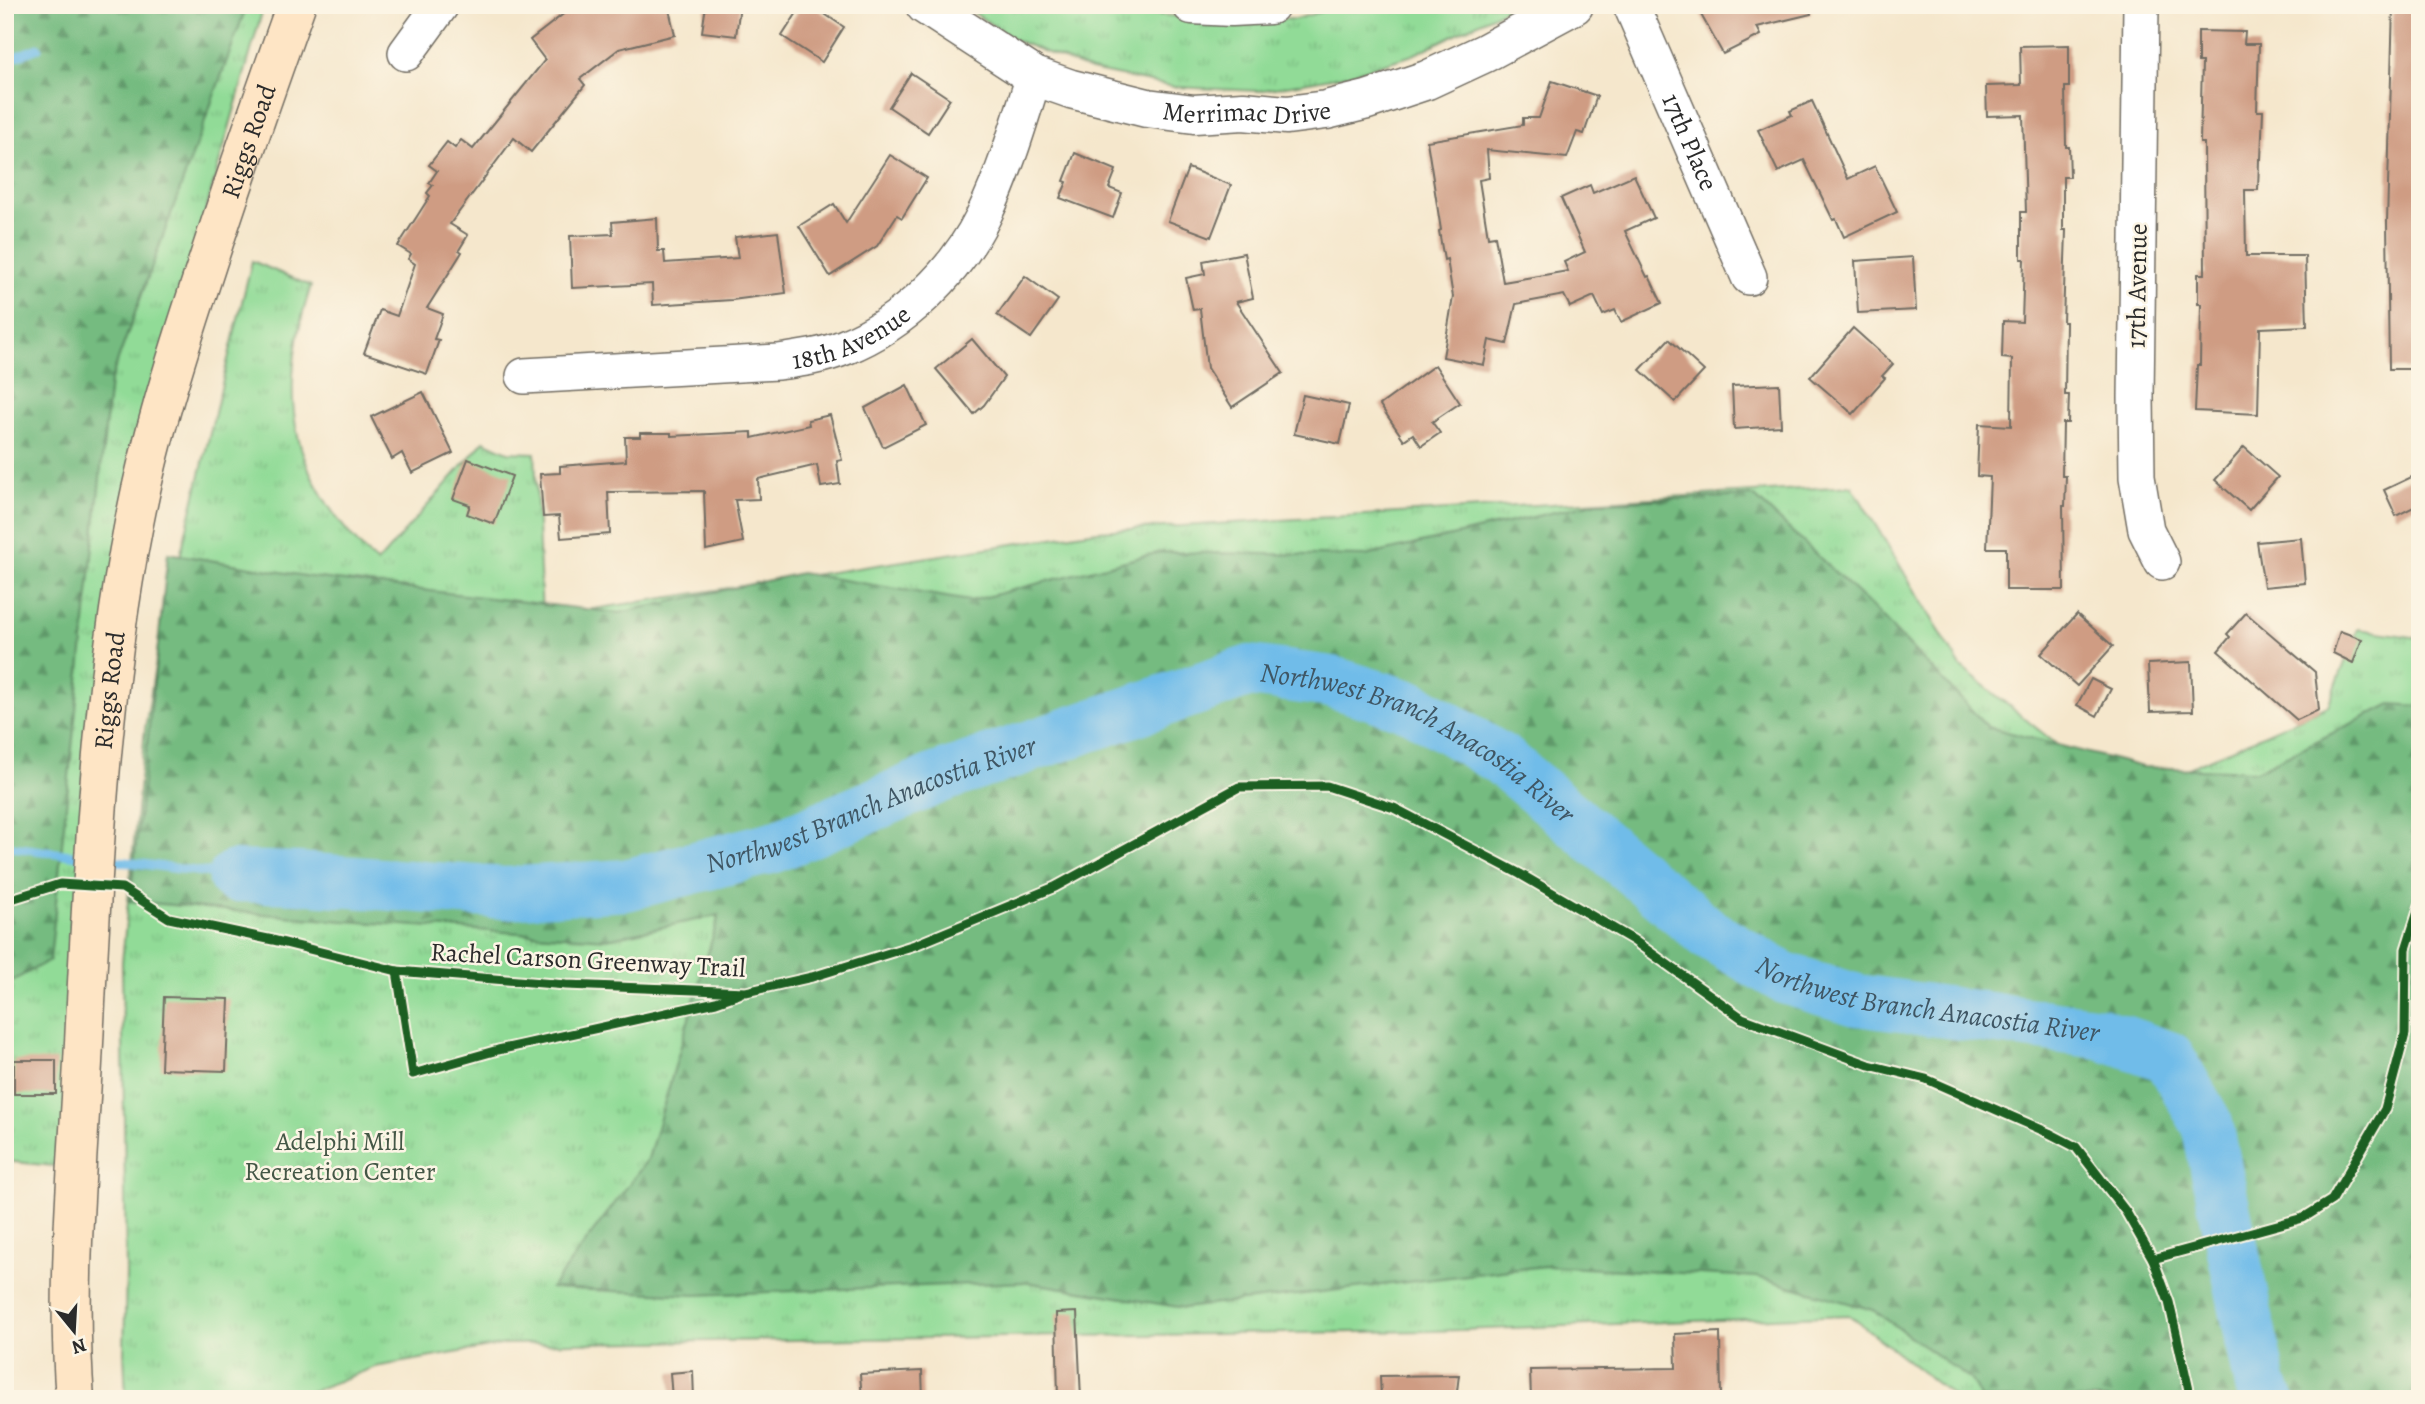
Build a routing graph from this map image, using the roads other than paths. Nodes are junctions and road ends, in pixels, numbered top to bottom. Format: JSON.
{"nodes":[{"id":1,"x":296,"y":5,"type":"edge"},
{"id":2,"x":441,"y":5,"type":"edge"},
{"id":3,"x":925,"y":5,"type":"edge"},
{"id":4,"x":1192,"y":5,"type":"edge"},
{"id":5,"x":1270,"y":5,"type":"edge"},
{"id":6,"x":1574,"y":5,"type":"edge"},
{"id":7,"x":1631,"y":5,"type":"edge"},
{"id":8,"x":2141,"y":5,"type":"edge"},
{"id":9,"x":406,"y":53,"type":"dead end"},
{"id":10,"x":1034,"y":76,"type":"junction"},
{"id":11,"x":1749,"y":277,"type":"dead end"},
{"id":12,"x":524,"y":376,"type":"dead end"},
{"id":13,"x":2162,"y":562,"type":"dead end"},
{"id":14,"x":75,"y":1399,"type":"edge"}],
"edges":[{"from":1,"to":14,"type":"main road","name":"Riggs Road"},
{"from":2,"to":9,"type":"street"},
{"from":3,"to":10,"type":"street","name":"Merrimac Drive"},
{"from":4,"to":5,"type":"street"},
{"from":6,"to":10,"type":"street","name":"Merrimac Drive"},
{"from":7,"to":11,"type":"street","name":"17th Place"},
{"from":8,"to":13,"type":"street","name":"17th Avenue"},
{"from":10,"to":12,"type":"street","name":"18th Avenue"}]}
